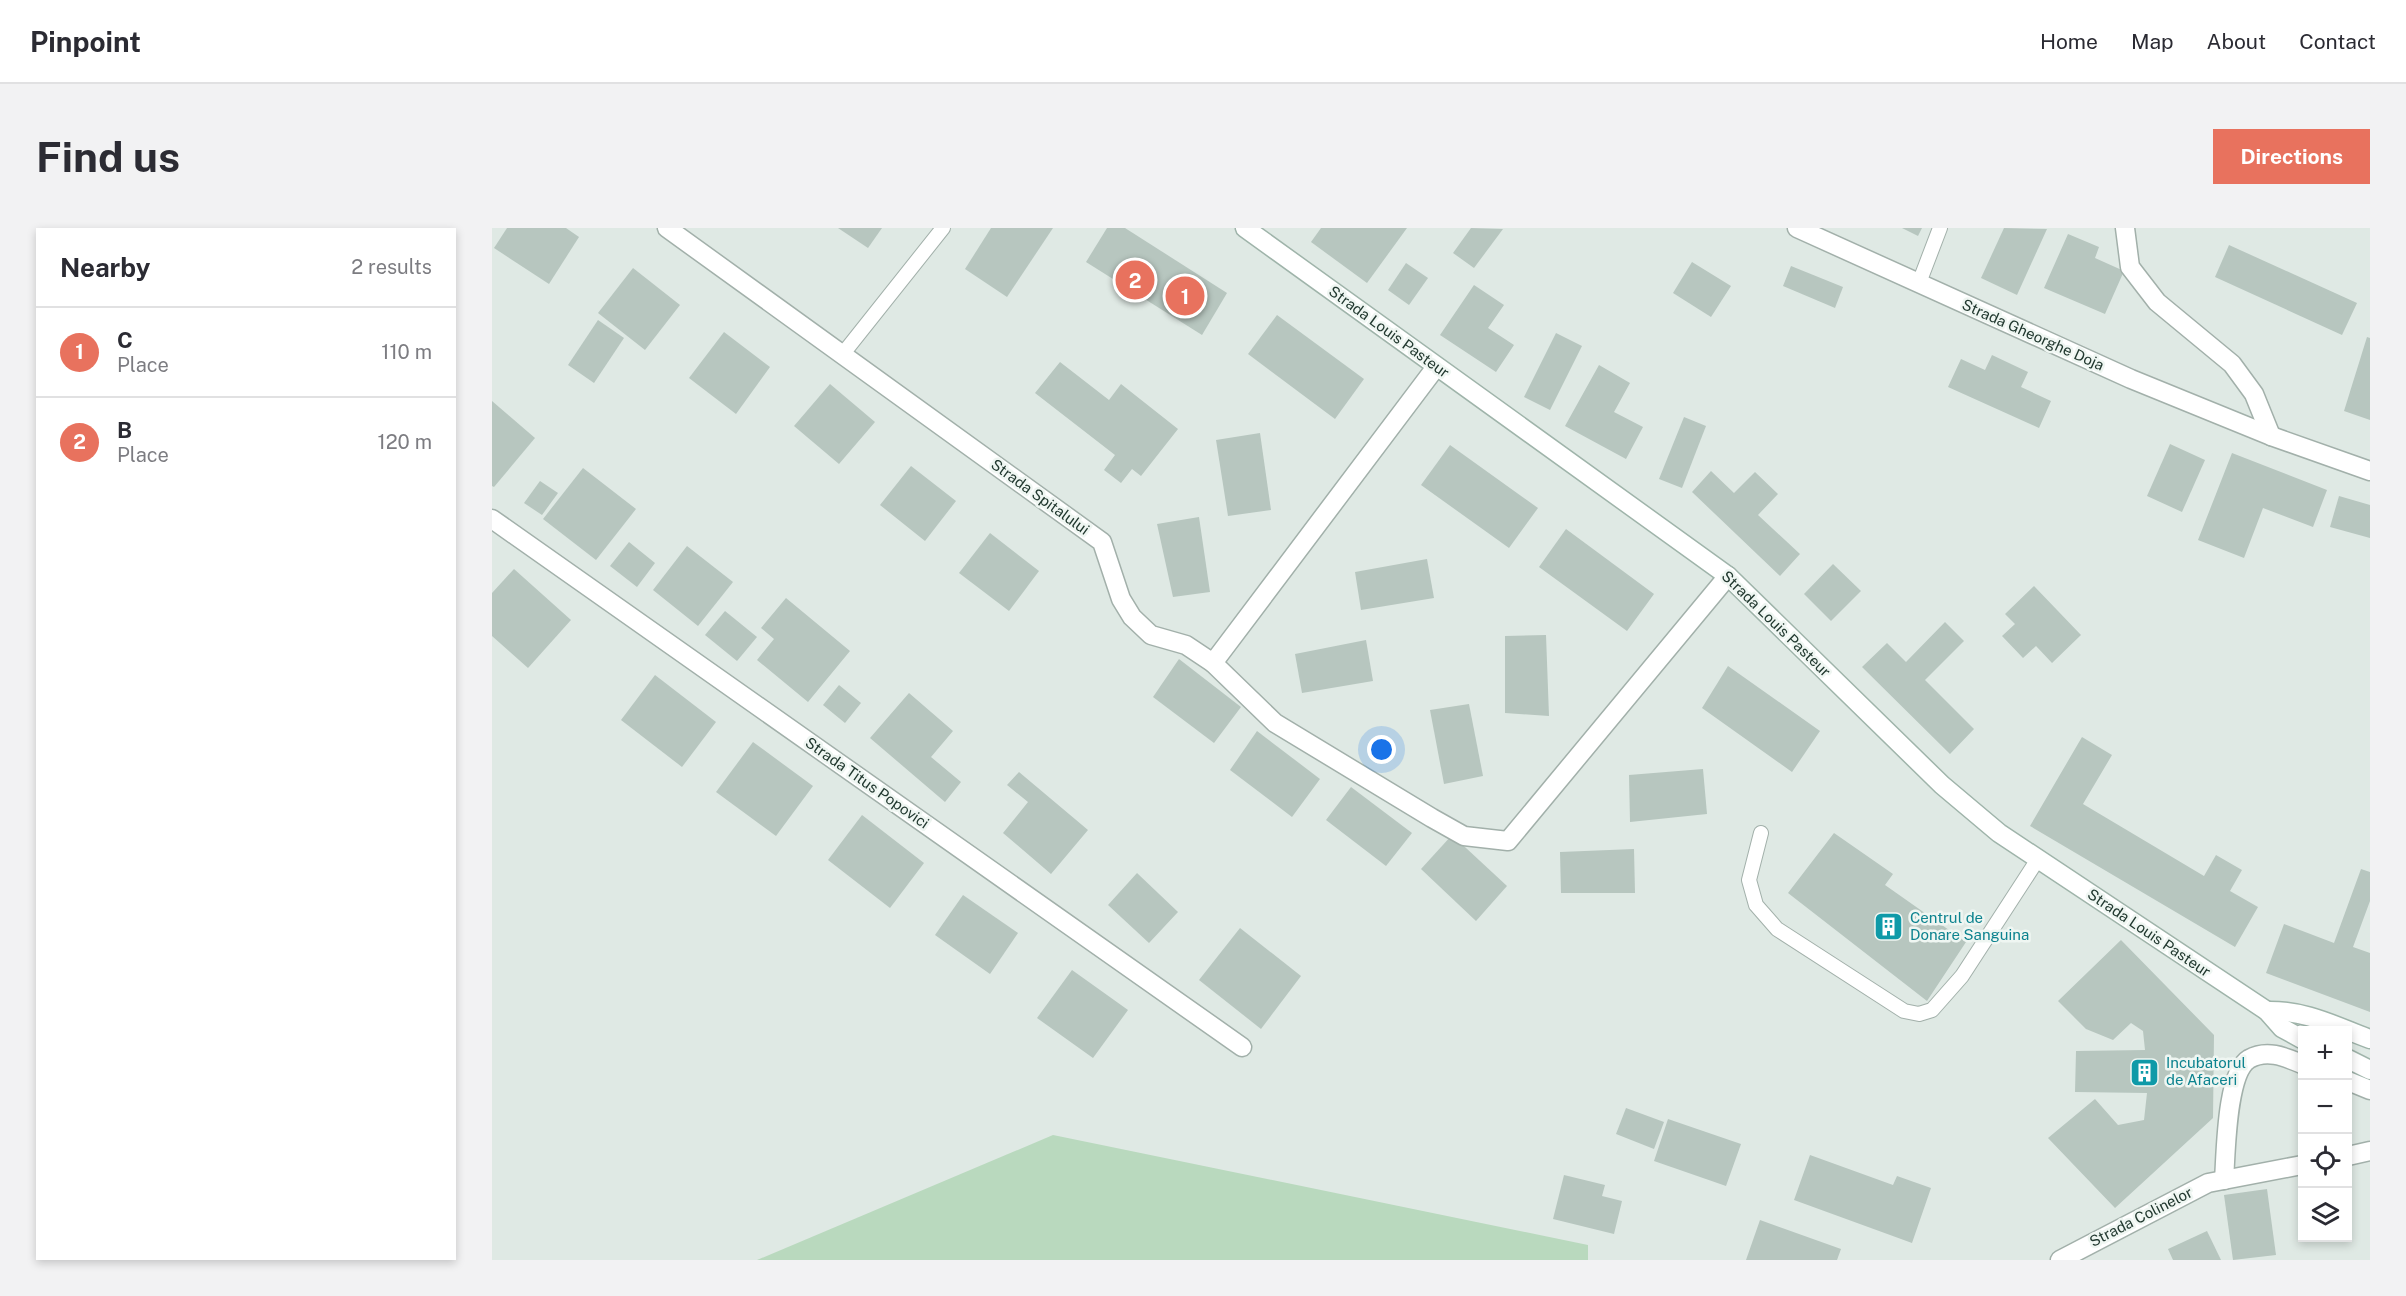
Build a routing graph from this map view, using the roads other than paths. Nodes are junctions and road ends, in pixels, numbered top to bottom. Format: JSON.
{"nodes":[{"id":1,"x":667,"y":228,"type":"edge"},
{"id":2,"x":943,"y":228,"type":"edge"},
{"id":3,"x":1245,"y":228,"type":"edge"},
{"id":4,"x":1797,"y":228,"type":"edge"},
{"id":5,"x":1940,"y":228,"type":"edge"},
{"id":6,"x":2125,"y":228,"type":"edge"},
{"id":7,"x":1919,"y":283,"type":"junction"},
{"id":8,"x":842,"y":355,"type":"junction"},
{"id":9,"x":1436,"y":367,"type":"junction"},
{"id":10,"x":2271,"y":436,"type":"junction"},
{"id":11,"x":2370,"y":471,"type":"edge"},
{"id":12,"x":492,"y":519,"type":"edge"},
{"id":13,"x":1728,"y":576,"type":"junction"},
{"id":14,"x":1213,"y":663,"type":"junction"},
{"id":15,"x":1761,"y":833,"type":"dead end"},
{"id":16,"x":2038,"y":859,"type":"junction"},
{"id":17,"x":2267,"y":1011,"type":"junction"},
{"id":18,"x":2298,"y":1037,"type":"edge"},
{"id":19,"x":2370,"y":1039,"type":"edge"},
{"id":20,"x":1242,"y":1047,"type":"dead end"},
{"id":21,"x":2352,"y":1061,"type":"edge"},
{"id":22,"x":2298,"y":1062,"type":"edge"},
{"id":23,"x":2370,"y":1070,"type":"edge"},
{"id":24,"x":2352,"y":1083,"type":"edge"},
{"id":25,"x":2370,"y":1090,"type":"edge"},
{"id":26,"x":2370,"y":1151,"type":"edge"},
{"id":27,"x":2352,"y":1155,"type":"edge"},
{"id":28,"x":2298,"y":1166,"type":"edge"},
{"id":29,"x":2223,"y":1180,"type":"junction"},
{"id":30,"x":2060,"y":1260,"type":"edge"}],
"edges":[{"from":1,"to":8,"type":"street","name":"Strada Spitalului"},
{"from":2,"to":8,"type":"lane"},
{"from":3,"to":9,"type":"street","name":"Strada Louis Pasteur"},
{"from":4,"to":7,"type":"street","name":"Strada Gheorghe Doja"},
{"from":5,"to":7,"type":"lane"},
{"from":6,"to":10,"type":"street"},
{"from":7,"to":10,"type":"street","name":"Strada Gheorghe Doja"},
{"from":8,"to":14,"type":"street","name":"Strada Spitalului"},
{"from":9,"to":13,"type":"street","name":"Strada Louis Pasteur"},
{"from":9,"to":14,"type":"street"},
{"from":10,"to":11,"type":"street","name":"Strada Gheorghe Doja"},
{"from":12,"to":20,"type":"street","name":"Strada Titus Popovici"},
{"from":13,"to":14,"type":"street","name":"Strada Spitalului"},
{"from":13,"to":16,"type":"street","name":"Strada Louis Pasteur"},
{"from":15,"to":16,"type":"lane"},
{"from":16,"to":17,"type":"street","name":"Strada Louis Pasteur"},
{"from":17,"to":18,"type":"street","name":"Strada Louis Pasteur"},
{"from":17,"to":19,"type":"street"},
{"from":21,"to":23,"type":"street"},
{"from":22,"to":29,"type":"street"},
{"from":24,"to":25,"type":"street"},
{"from":26,"to":27,"type":"street"},
{"from":28,"to":29,"type":"street","name":"Strada Colinelor"},
{"from":29,"to":30,"type":"street","name":"Strada Colinelor"}]}
